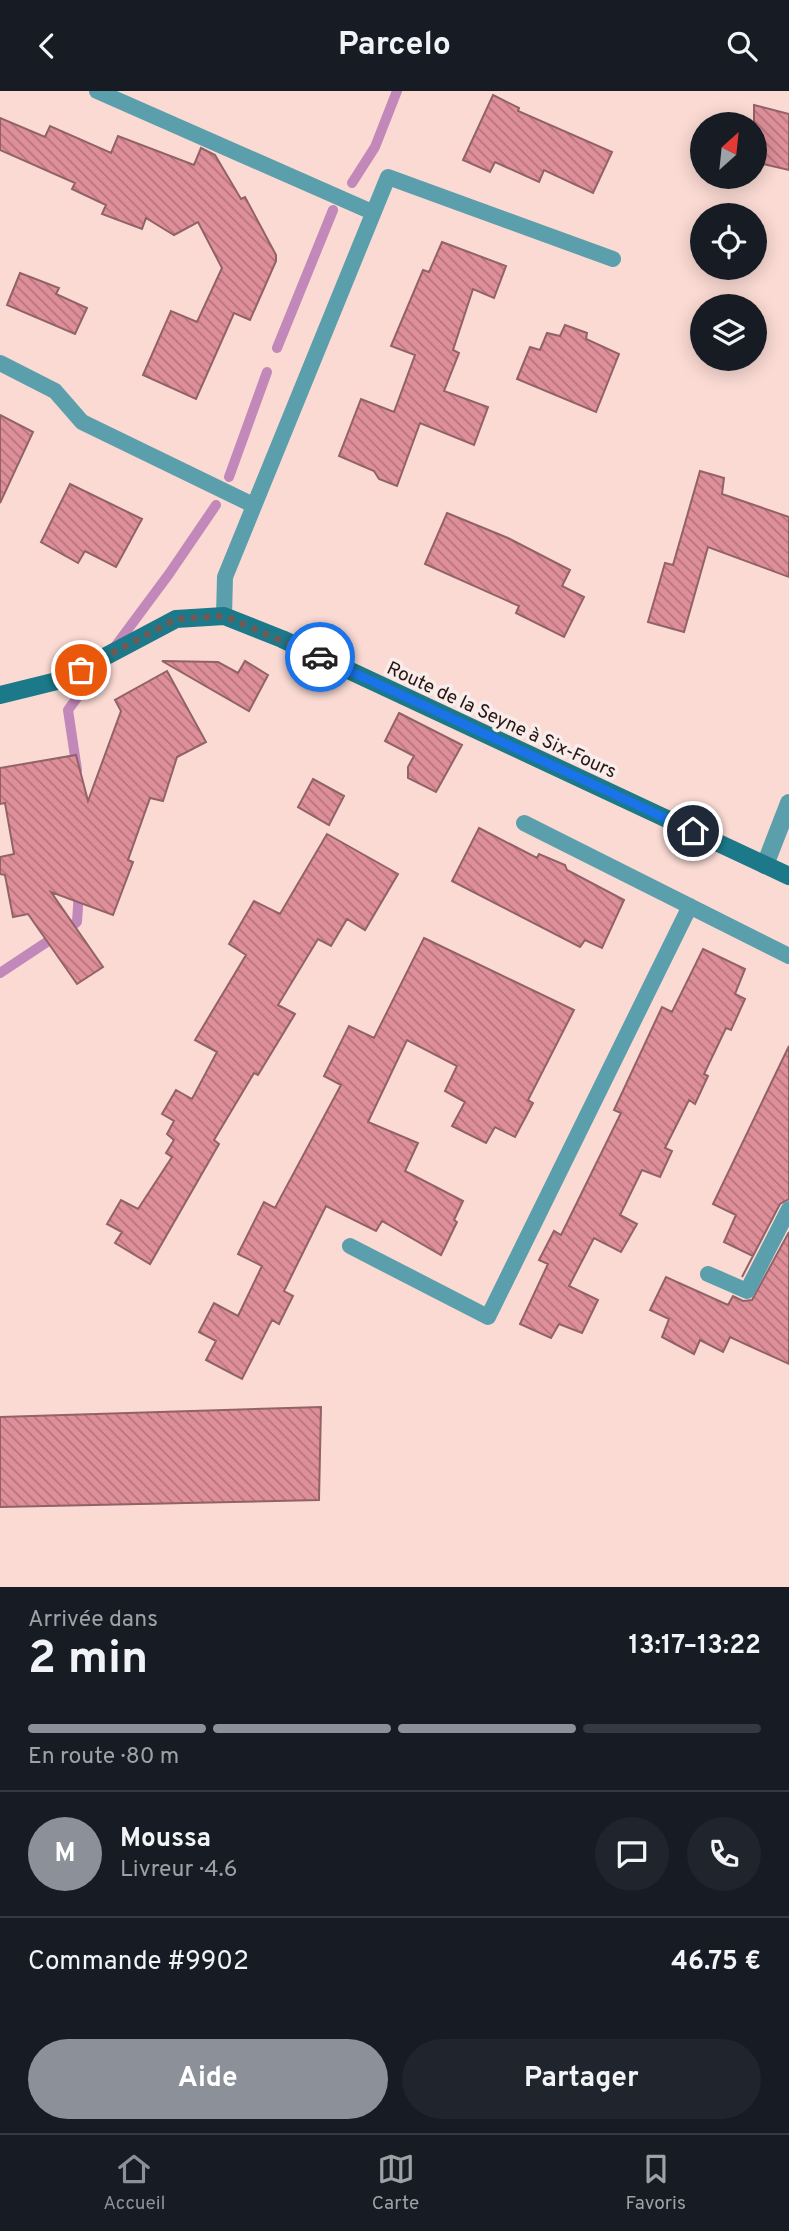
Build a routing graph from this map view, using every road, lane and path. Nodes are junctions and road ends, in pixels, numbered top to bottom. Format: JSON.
{"nodes":[{"id":1,"x":97,"y":91,"type":"edge"},
{"id":2,"x":372,"y":212,"type":"junction"},
{"id":3,"x":613,"y":259,"type":"dead end"},
{"id":4,"x":0,"y":363,"type":"edge"},
{"id":5,"x":253,"y":505,"type":"junction"},
{"id":6,"x":224,"y":616,"type":"junction"},
{"id":7,"x":0,"y":695,"type":"edge"},
{"id":8,"x":789,"y":803,"type":"edge"},
{"id":9,"x":524,"y":823,"type":"dead end"},
{"id":10,"x":765,"y":865,"type":"junction"},
{"id":11,"x":789,"y":876,"type":"edge"},
{"id":12,"x":690,"y":906,"type":"junction"},
{"id":13,"x":789,"y":956,"type":"edge"},
{"id":14,"x":789,"y":1209,"type":"edge"},
{"id":15,"x":350,"y":1245,"type":"dead end"},
{"id":16,"x":708,"y":1274,"type":"dead end"}],
"edges":[{"from":1,"to":2,"type":"lane"},
{"from":2,"to":3,"type":"lane"},
{"from":2,"to":5,"type":"lane"},
{"from":4,"to":5,"type":"lane"},
{"from":5,"to":6,"type":"lane"},
{"from":6,"to":7,"type":"street","name":"Route de la Seyne à Six-Fours"},
{"from":6,"to":10,"type":"street","name":"Route de la Seyne à Six-Fours"},
{"from":8,"to":10,"type":"street"},
{"from":9,"to":12,"type":"lane"},
{"from":10,"to":11,"type":"street","name":"Route de la Seyne à Six-Fours"},
{"from":12,"to":13,"type":"lane"},
{"from":12,"to":15,"type":"lane"},
{"from":14,"to":16,"type":"lane"}]}
